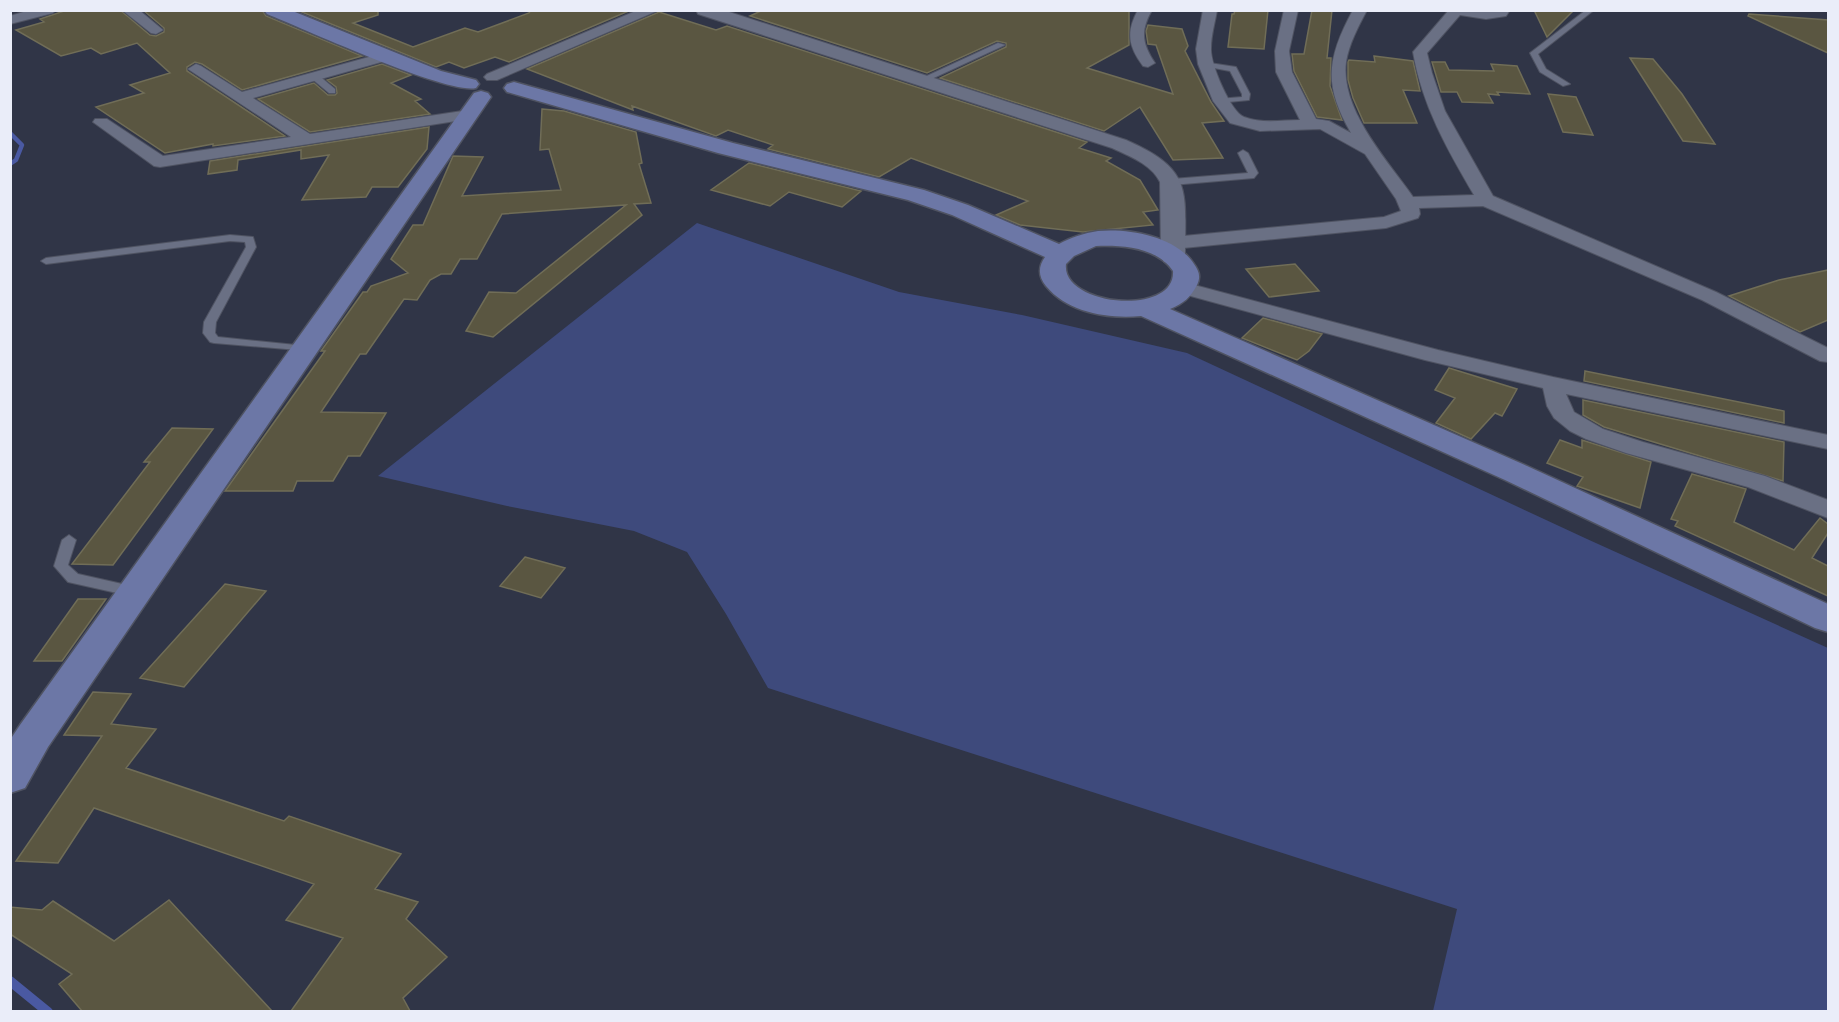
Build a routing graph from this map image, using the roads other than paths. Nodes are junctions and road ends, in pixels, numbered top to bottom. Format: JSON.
{"nodes":[{"id":1,"x":48,"y":10,"type":"edge"},
{"id":2,"x":129,"y":10,"type":"edge"},
{"id":3,"x":273,"y":10,"type":"edge"},
{"id":4,"x":652,"y":10,"type":"edge"},
{"id":5,"x":704,"y":10,"type":"edge"},
{"id":6,"x":1145,"y":10,"type":"edge"},
{"id":7,"x":1210,"y":10,"type":"edge"},
{"id":8,"x":1291,"y":10,"type":"edge"},
{"id":9,"x":1360,"y":10,"type":"edge"},
{"id":10,"x":1457,"y":10,"type":"edge"},
{"id":11,"x":1503,"y":10,"type":"edge"},
{"id":12,"x":1591,"y":10,"type":"edge"},
{"id":13,"x":10,"y":20,"type":"edge"},
{"id":14,"x":156,"y":30,"type":"dead end"},
{"id":15,"x":1001,"y":45,"type":"dead end"},
{"id":16,"x":387,"y":56,"type":"junction"},
{"id":17,"x":1148,"y":63,"type":"dead end"},
{"id":18,"x":1206,"y":64,"type":"junction"},
{"id":19,"x":196,"y":69,"type":"dead end"},
{"id":20,"x":314,"y":76,"type":"junction"},
{"id":21,"x":922,"y":80,"type":"junction"},
{"id":22,"x":1566,"y":84,"type":"dead end"},
{"id":23,"x":332,"y":92,"type":"dead end"},
{"id":24,"x":478,"y":93,"type":"junction"},
{"id":25,"x":240,"y":97,"type":"junction"},
{"id":26,"x":1221,"y":101,"type":"junction"},
{"id":27,"x":101,"y":122,"type":"dead end"},
{"id":28,"x":1310,"y":123,"type":"junction"},
{"id":29,"x":306,"y":139,"type":"junction"},
{"id":30,"x":1372,"y":151,"type":"junction"},
{"id":31,"x":1243,"y":153,"type":"dead end"},
{"id":32,"x":1172,"y":182,"type":"junction"},
{"id":33,"x":1486,"y":200,"type":"junction"},
{"id":34,"x":1409,"y":203,"type":"junction"},
{"id":35,"x":1173,"y":250,"type":"junction"},
{"id":36,"x":1060,"y":254,"type":"junction"},
{"id":37,"x":46,"y":261,"type":"dead end"},
{"id":38,"x":1183,"y":288,"type":"junction"},
{"id":39,"x":1144,"y":307,"type":"junction"},
{"id":40,"x":306,"y":349,"type":"junction"},
{"id":41,"x":1828,"y":356,"type":"edge"},
{"id":42,"x":1553,"y":384,"type":"junction"},
{"id":43,"x":1828,"y":442,"type":"edge"},
{"id":44,"x":1828,"y":510,"type":"edge"},
{"id":45,"x":69,"y":540,"type":"dead end"},
{"id":46,"x":135,"y":592,"type":"junction"},
{"id":47,"x":1828,"y":619,"type":"edge"},
{"id":48,"x":22,"y":737,"type":"edge"},
{"id":49,"x":10,"y":776,"type":"edge"}],
"edges":[{"from":1,"to":13,"type":"street"},
{"from":2,"to":14,"type":"street"},
{"from":3,"to":16,"type":"main road"},
{"from":4,"to":24,"type":"street"},
{"from":5,"to":21,"type":"street"},
{"from":6,"to":17,"type":"street"},
{"from":7,"to":18,"type":"street"},
{"from":8,"to":28,"type":"street"},
{"from":9,"to":30,"type":"street"},
{"from":10,"to":11,"type":"street"},
{"from":10,"to":33,"type":"street"},
{"from":12,"to":22,"type":"lane"},
{"from":15,"to":21,"type":"lane"},
{"from":16,"to":20,"type":"street"},
{"from":16,"to":24,"type":"main road"},
{"from":18,"to":26,"type":"street"},
{"from":18,"to":26,"type":"lane"},
{"from":19,"to":25,"type":"street"},
{"from":20,"to":23,"type":"lane"},
{"from":20,"to":25,"type":"street"},
{"from":21,"to":32,"type":"street"},
{"from":24,"to":29,"type":"street"},
{"from":24,"to":36,"type":"main road"},
{"from":24,"to":40,"type":"main road"},
{"from":25,"to":29,"type":"street"},
{"from":26,"to":28,"type":"street"},
{"from":27,"to":29,"type":"street"},
{"from":28,"to":30,"type":"street"},
{"from":30,"to":34,"type":"street"},
{"from":31,"to":32,"type":"lane"},
{"from":32,"to":35,"type":"street"},
{"from":33,"to":34,"type":"street"},
{"from":33,"to":41,"type":"street"},
{"from":34,"to":35,"type":"street"},
{"from":35,"to":36,"type":"main road"},
{"from":35,"to":38,"type":"main road"},
{"from":36,"to":39,"type":"main road"},
{"from":37,"to":40,"type":"lane"},
{"from":38,"to":39,"type":"main road"},
{"from":38,"to":42,"type":"street"},
{"from":39,"to":47,"type":"main road"},
{"from":40,"to":46,"type":"main road"},
{"from":42,"to":43,"type":"street"},
{"from":42,"to":44,"type":"street"},
{"from":45,"to":46,"type":"lane"},
{"from":46,"to":48,"type":"main road"},
{"from":48,"to":49,"type":"main road"}]}
